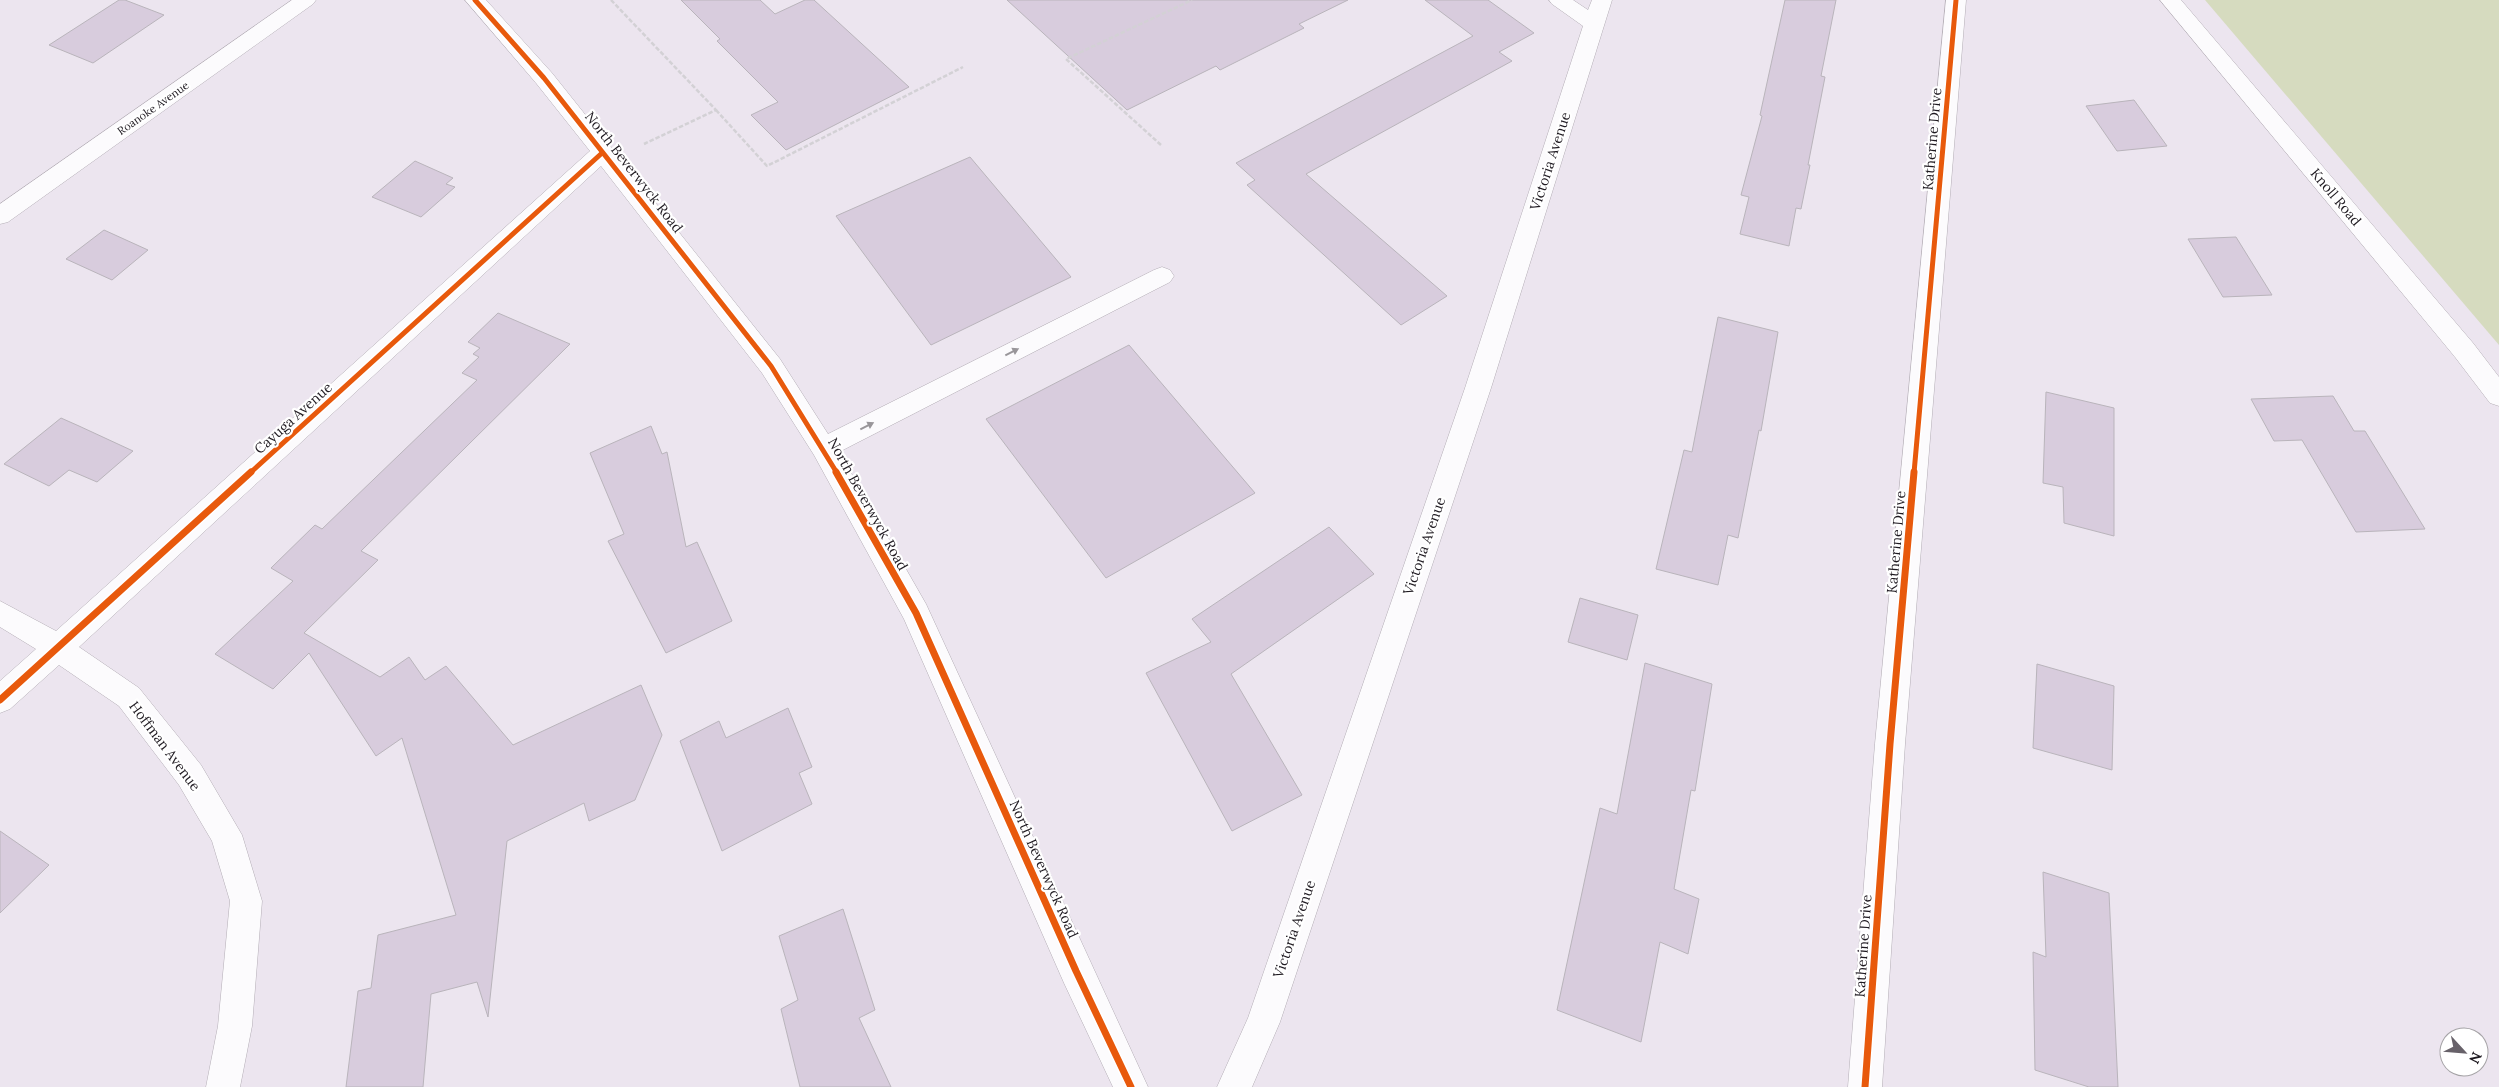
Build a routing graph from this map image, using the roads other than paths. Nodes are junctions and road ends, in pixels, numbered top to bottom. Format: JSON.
{"nodes":[{"id":1,"x":306,"y":0,"type":"edge"},
{"id":2,"x":475,"y":0,"type":"edge"},
{"id":3,"x":1559,"y":0,"type":"edge"},
{"id":4,"x":1956,"y":0,"type":"edge"},
{"id":5,"x":2170,"y":0,"type":"edge"},
{"id":6,"x":1598,"y":12,"type":"edge"},
{"id":7,"x":605,"y":157,"type":"junction"},
{"id":8,"x":0,"y":216,"type":"edge"},
{"id":9,"x":1162,"y":276,"type":"dead end"},
{"id":10,"x":2499,"y":396,"type":"edge"},
{"id":11,"x":823,"y":448,"type":"junction"},
{"id":12,"x":0,"y":613,"type":"edge"},
{"id":13,"x":56,"y":649,"type":"junction"},
{"id":14,"x":0,"y":700,"type":"edge"},
{"id":15,"x":223,"y":1087,"type":"edge"},
{"id":16,"x":1131,"y":1087,"type":"edge"},
{"id":17,"x":1234,"y":1087,"type":"edge"},
{"id":18,"x":1865,"y":1087,"type":"edge"}],
"edges":[{"from":1,"to":8,"type":"street","name":"Roanoke Avenue"},
{"from":2,"to":7,"type":"street","name":"North Beverwyck Road"},
{"from":3,"to":6,"type":"street"},
{"from":4,"to":18,"type":"street","name":"Katherine Drive"},
{"from":5,"to":10,"type":"street","name":"Knoll Road"},
{"from":6,"to":17,"type":"street","name":"Victoria Avenue"},
{"from":7,"to":11,"type":"street","name":"North Beverwyck Road"},
{"from":7,"to":13,"type":"street","name":"Cayuga Avenue"},
{"from":11,"to":9,"type":"street","one_way":true},
{"from":11,"to":16,"type":"street","name":"North Beverwyck Road"},
{"from":12,"to":13,"type":"street","name":"Hoffman Avenue"},
{"from":13,"to":14,"type":"street","name":"Cayuga Avenue"},
{"from":13,"to":15,"type":"street","name":"Hoffman Avenue"}]}
